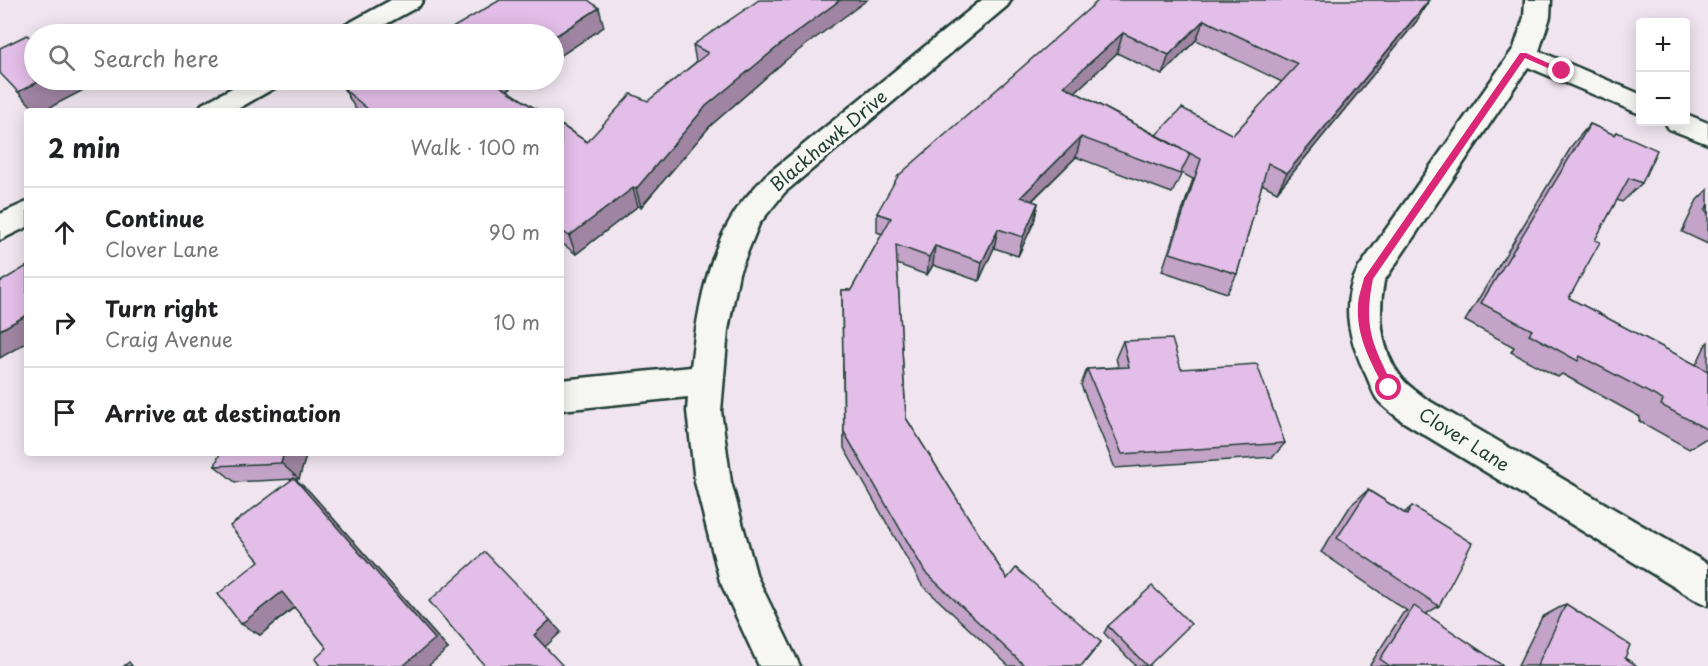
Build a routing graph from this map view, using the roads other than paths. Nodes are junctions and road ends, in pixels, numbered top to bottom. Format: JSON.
{"nodes":[{"id":1,"x":410,"y":0,"type":"edge"},
{"id":2,"x":998,"y":0,"type":"edge"},
{"id":3,"x":1538,"y":0,"type":"edge"},
{"id":4,"x":366,"y":24,"type":"edge"},
{"id":5,"x":1523,"y":55,"type":"junction"},
{"id":6,"x":250,"y":90,"type":"edge"},
{"id":7,"x":1636,"y":103,"type":"edge"},
{"id":8,"x":217,"y":108,"type":"edge"},
{"id":9,"x":1689,"y":126,"type":"edge"},
{"id":10,"x":1708,"y":134,"type":"edge"},
{"id":11,"x":24,"y":215,"type":"edge"},
{"id":12,"x":0,"y":228,"type":"edge"},
{"id":13,"x":707,"y":380,"type":"junction"},
{"id":14,"x":564,"y":395,"type":"edge"},
{"id":15,"x":1708,"y":586,"type":"edge"},
{"id":16,"x":780,"y":666,"type":"edge"}],
"edges":[{"from":1,"to":4,"type":"street"},
{"from":2,"to":13,"type":"street","name":"Blackhawk Drive"},
{"from":3,"to":5,"type":"street","name":"Clover Lane"},
{"from":5,"to":7,"type":"street"},
{"from":5,"to":15,"type":"street","name":"Clover Lane"},
{"from":6,"to":8,"type":"street"},
{"from":9,"to":10,"type":"street"},
{"from":11,"to":12,"type":"street"},
{"from":13,"to":14,"type":"street"},
{"from":13,"to":16,"type":"street","name":"Blackhawk Drive"}]}
